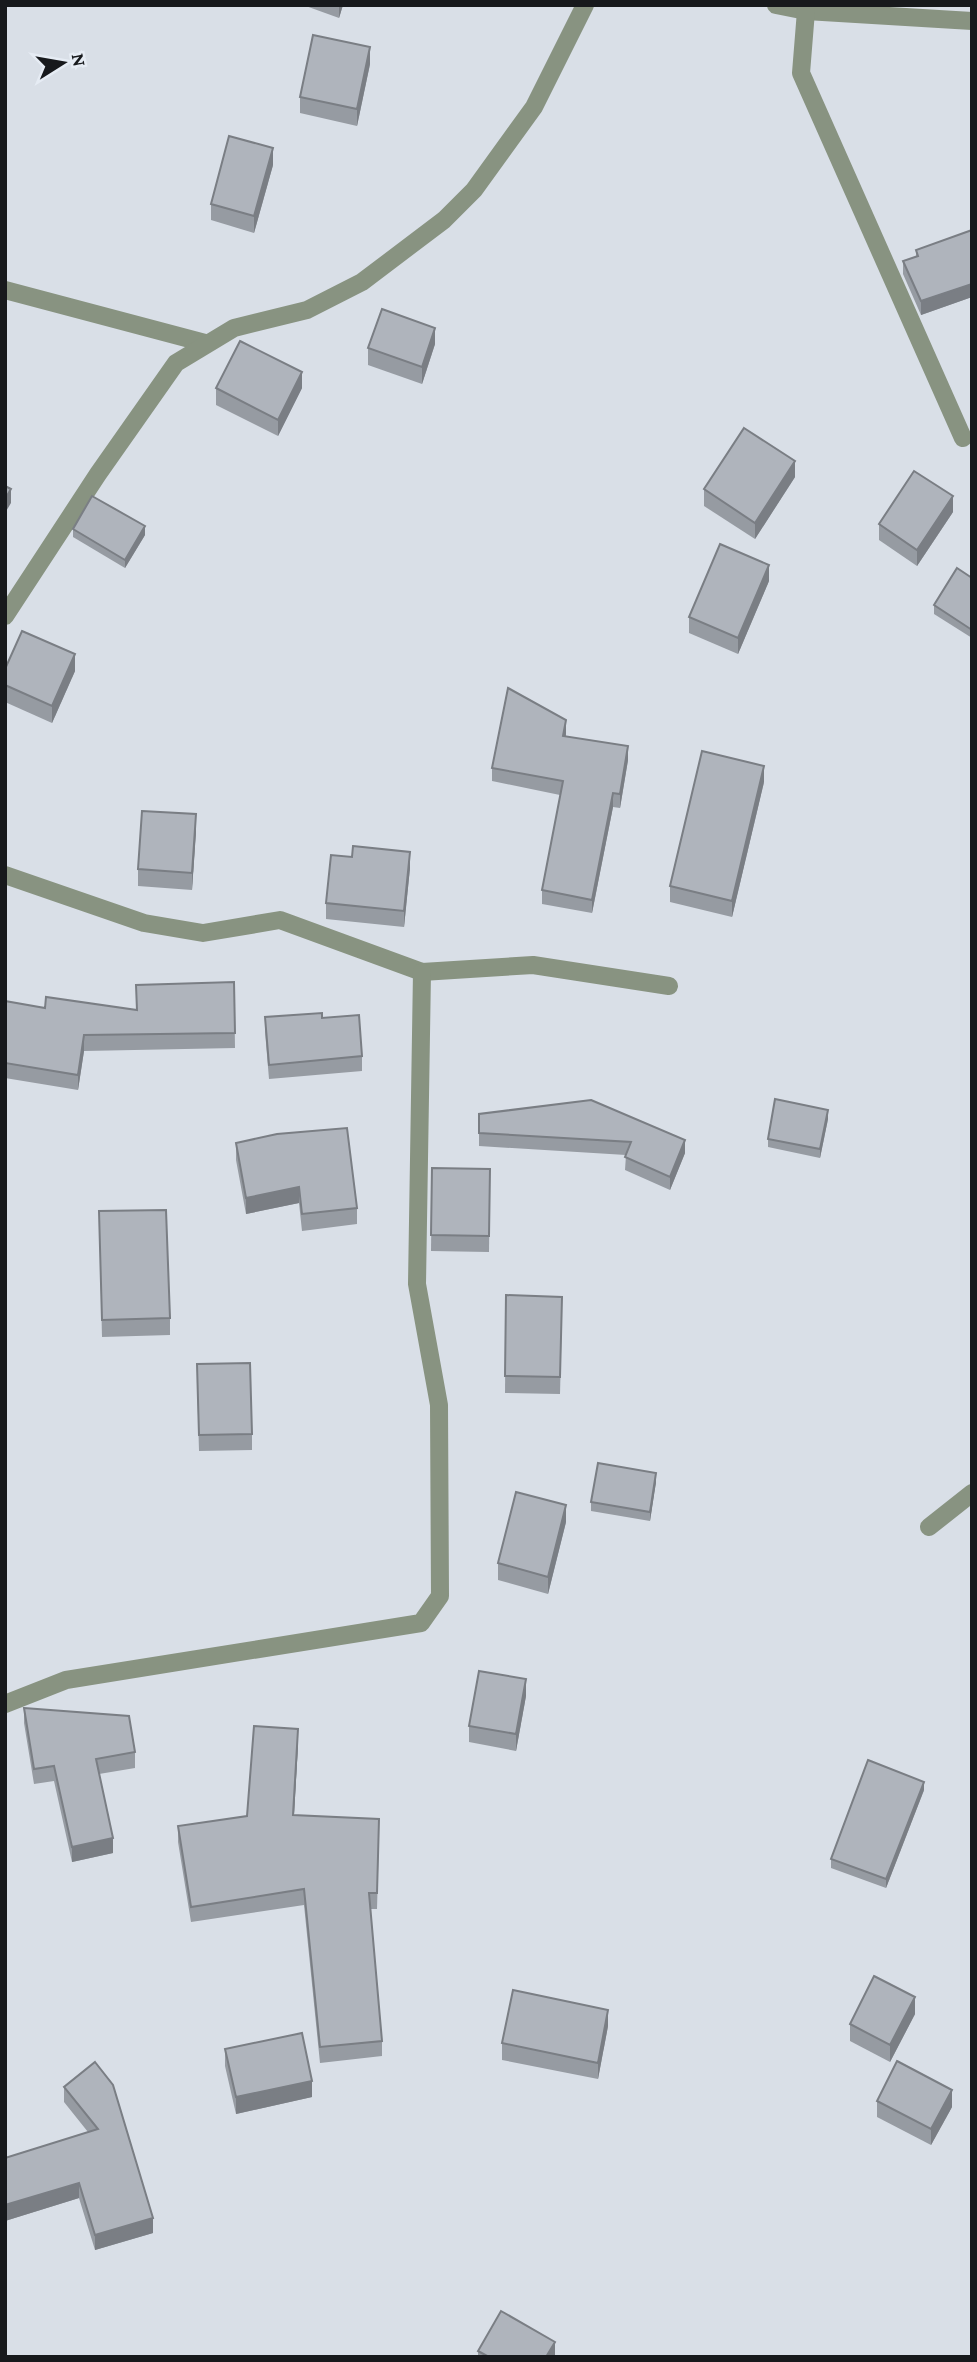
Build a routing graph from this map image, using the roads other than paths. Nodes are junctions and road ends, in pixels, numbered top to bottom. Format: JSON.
{"nodes":[{"id":1,"x":585,"y":5,"type":"edge"},
{"id":2,"x":776,"y":5,"type":"edge"},
{"id":3,"x":806,"y":11,"type":"junction"},
{"id":4,"x":972,"y":21,"type":"edge"},
{"id":5,"x":5,"y":290,"type":"edge"},
{"id":6,"x":205,"y":343,"type":"junction"},
{"id":7,"x":963,"y":438,"type":"dead end"},
{"id":8,"x":5,"y":616,"type":"edge"},
{"id":9,"x":5,"y":875,"type":"edge"},
{"id":10,"x":422,"y":972,"type":"junction"},
{"id":11,"x":669,"y":986,"type":"dead end"},
{"id":12,"x":972,"y":1493,"type":"edge"},
{"id":13,"x":929,"y":1527,"type":"dead end"},
{"id":14,"x":5,"y":1704,"type":"edge"}],
"edges":[{"from":1,"to":6,"type":"street"},
{"from":2,"to":3,"type":"street"},
{"from":3,"to":4,"type":"street"},
{"from":3,"to":7,"type":"street"},
{"from":5,"to":6,"type":"street"},
{"from":6,"to":8,"type":"street"},
{"from":9,"to":10,"type":"street"},
{"from":10,"to":11,"type":"street"},
{"from":10,"to":14,"type":"street"},
{"from":12,"to":13,"type":"street"}]}
